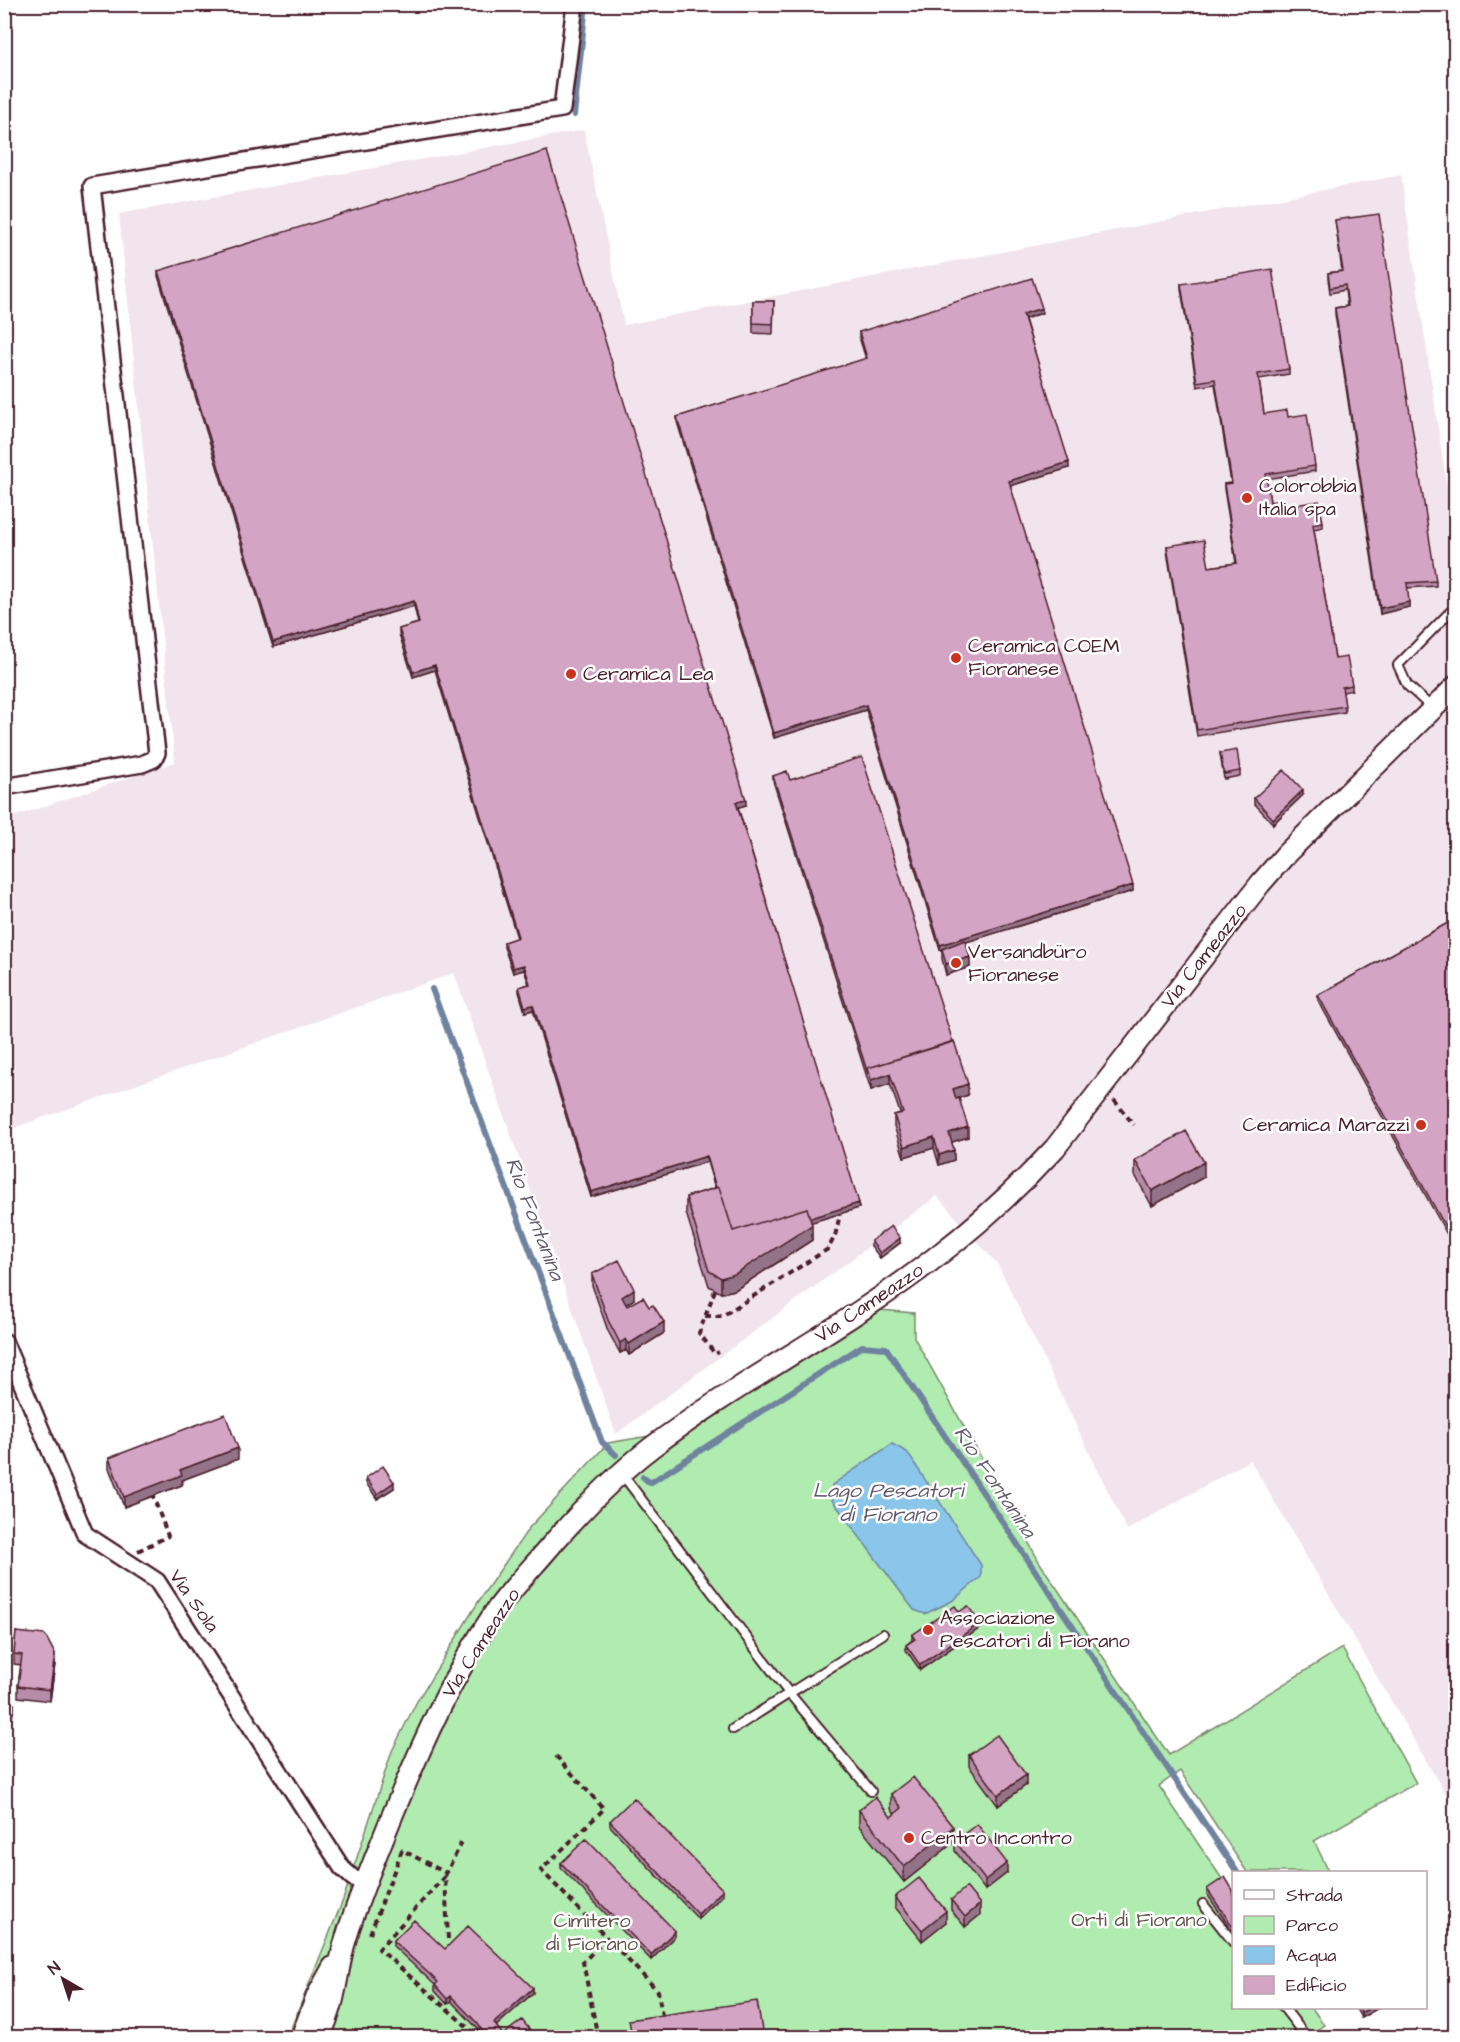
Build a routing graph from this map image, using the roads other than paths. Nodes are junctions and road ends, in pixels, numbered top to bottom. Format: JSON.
{"nodes":[{"id":1,"x":575,"y":4,"type":"edge"},
{"id":2,"x":1450,"y":612,"type":"dead end"},
{"id":3,"x":1455,"y":686,"type":"edge"},
{"id":4,"x":1432,"y":709,"type":"junction"},
{"id":5,"x":4,"y":787,"type":"edge"},
{"id":6,"x":4,"y":1341,"type":"edge"},
{"id":7,"x":621,"y":1472,"type":"junction"},
{"id":8,"x":884,"y":1634,"type":"dead end"},
{"id":9,"x":789,"y":1693,"type":"junction"},
{"id":10,"x":733,"y":1729,"type":"dead end"},
{"id":11,"x":871,"y":1791,"type":"dead end"},
{"id":12,"x":366,"y":1883,"type":"junction"},
{"id":13,"x":1203,"y":1904,"type":"dead end"},
{"id":14,"x":1232,"y":1942,"type":"edge"},
{"id":15,"x":344,"y":1946,"type":"junction"},
{"id":16,"x":1286,"y":2009,"type":"edge"},
{"id":17,"x":301,"y":2037,"type":"edge"},
{"id":18,"x":320,"y":2037,"type":"edge"},
{"id":19,"x":1307,"y":2037,"type":"edge"}],
"edges":[{"from":1,"to":5,"type":"street"},
{"from":2,"to":4,"type":"lane"},
{"from":3,"to":4,"type":"street","name":"Via Cameazzo"},
{"from":4,"to":7,"type":"street","name":"Via Cameazzo"},
{"from":6,"to":12,"type":"street","name":"Via Sola"},
{"from":7,"to":9,"type":"lane"},
{"from":7,"to":12,"type":"street","name":"Via Cameazzo"},
{"from":8,"to":9,"type":"lane"},
{"from":9,"to":10,"type":"lane"},
{"from":9,"to":11,"type":"lane"},
{"from":12,"to":15,"type":"street","name":"Via Cameazzo"},
{"from":13,"to":14,"type":"lane"},
{"from":15,"to":17,"type":"street","name":"Via Cameazzo"},
{"from":15,"to":18,"type":"street","name":"Via Cameazzo"},
{"from":16,"to":19,"type":"lane"}]}
